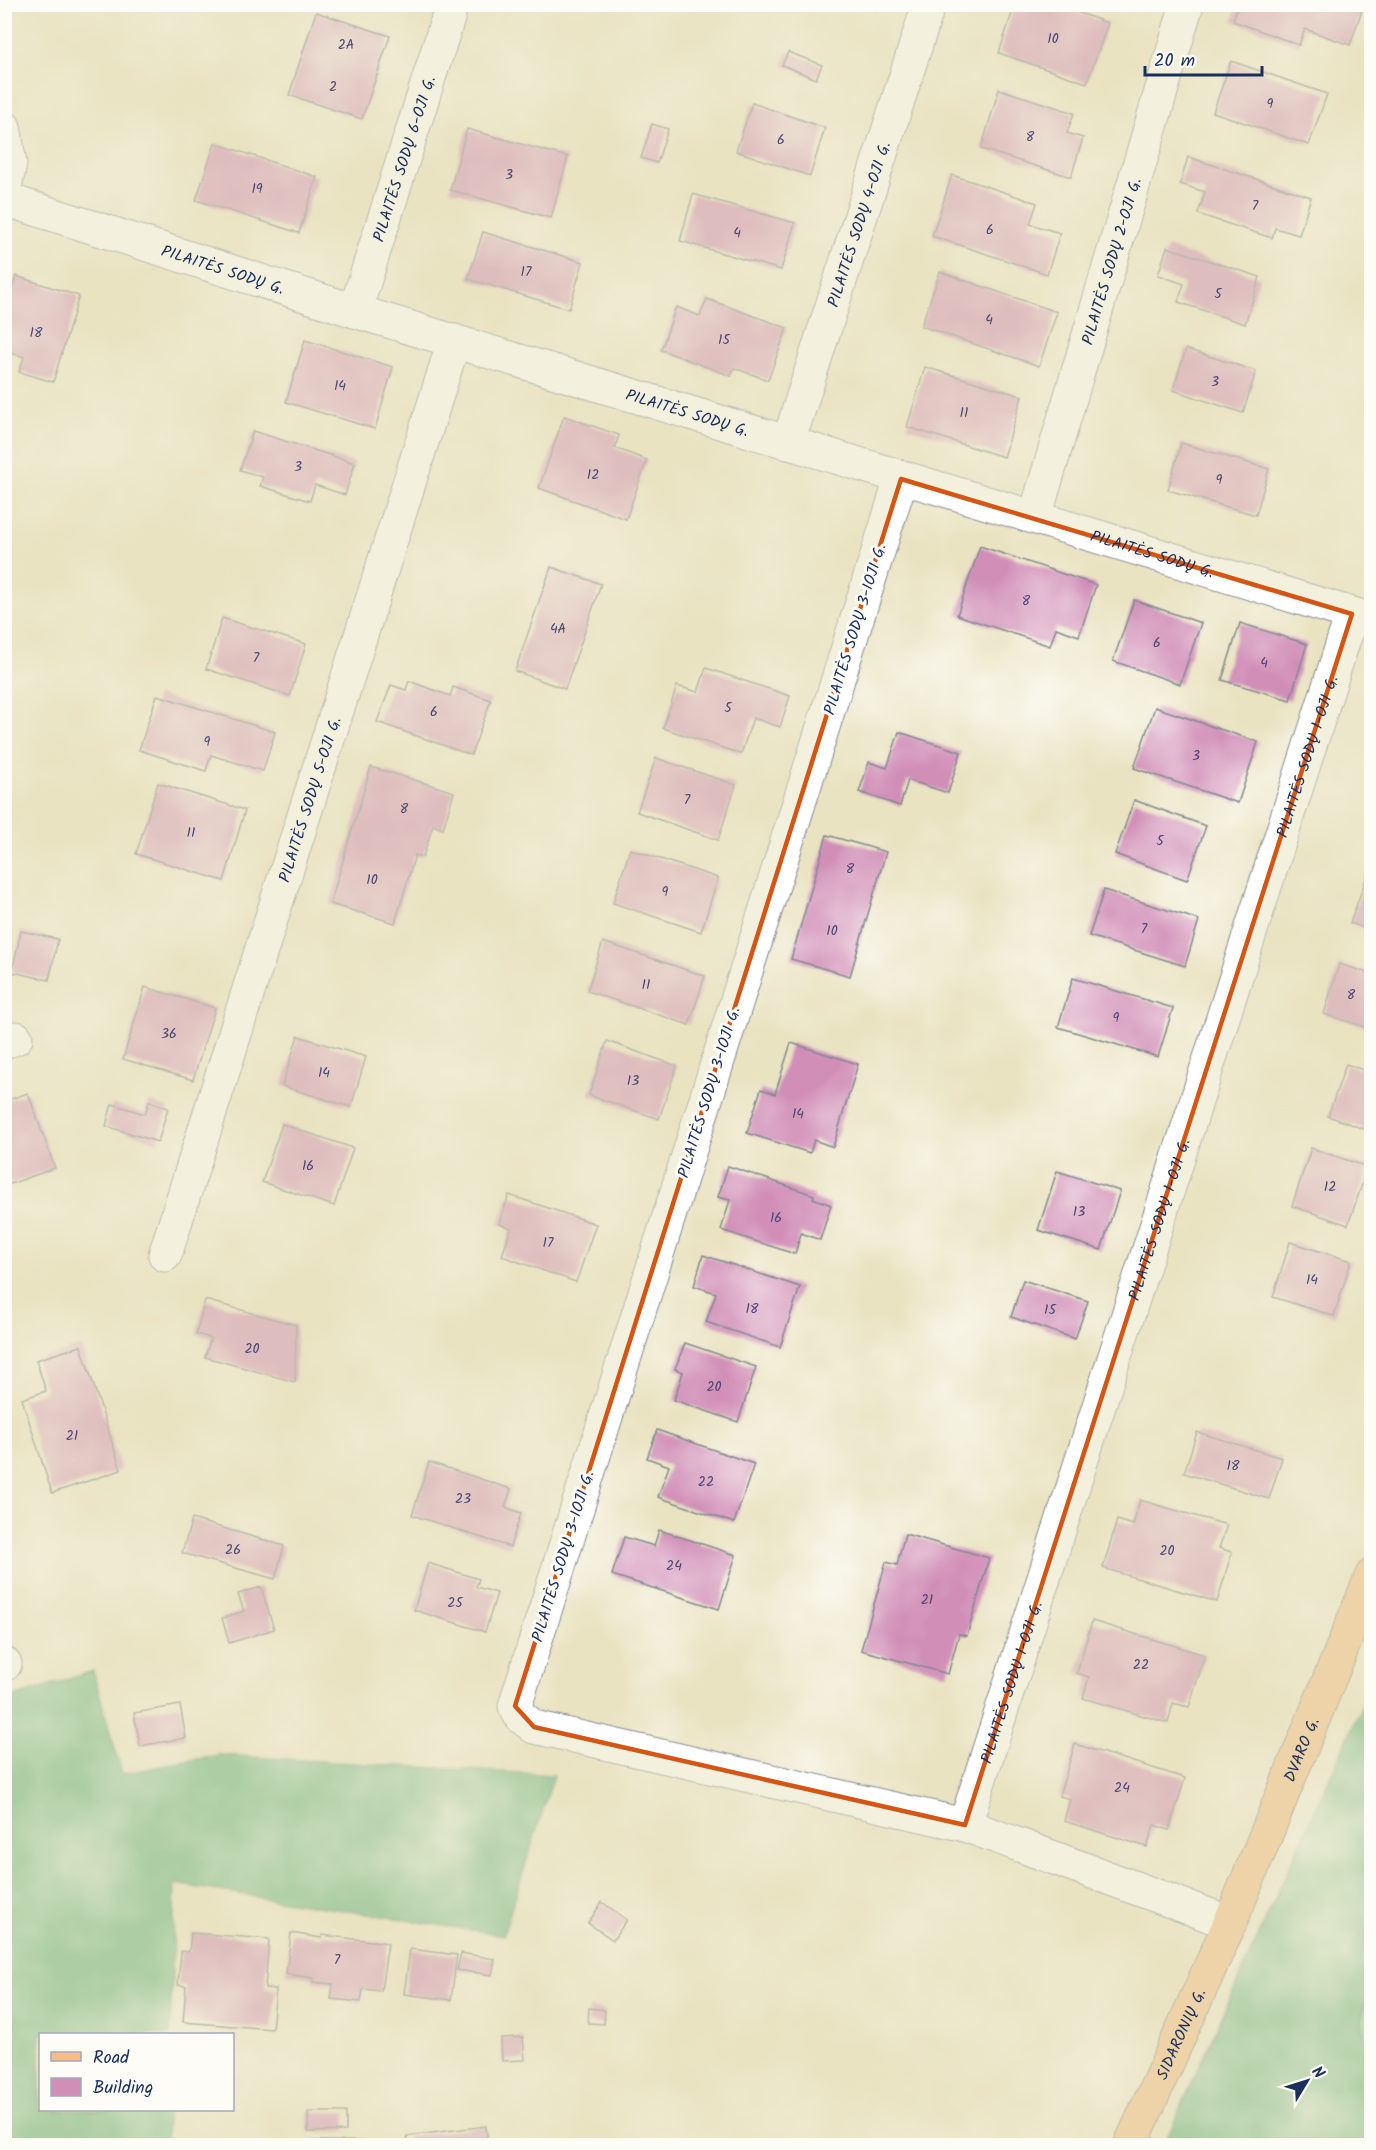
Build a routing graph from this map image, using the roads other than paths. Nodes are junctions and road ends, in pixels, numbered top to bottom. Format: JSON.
{"nodes":[{"id":1,"x":450,"y":4,"type":"edge"},
{"id":2,"x":928,"y":4,"type":"edge"},
{"id":3,"x":1187,"y":4,"type":"edge"},
{"id":4,"x":4,"y":127,"type":"edge"},
{"id":5,"x":4,"y":192,"type":"edge"},
{"id":6,"x":4,"y":199,"type":"edge"},
{"id":7,"x":355,"y":311,"type":"junction"},
{"id":8,"x":454,"y":341,"type":"junction"},
{"id":9,"x":788,"y":443,"type":"junction"},
{"id":10,"x":901,"y":478,"type":"junction"},
{"id":11,"x":1035,"y":516,"type":"junction"},
{"id":12,"x":1362,"y":616,"type":"edge"},
{"id":13,"x":165,"y":1255,"type":"dead end"},
{"id":14,"x":1371,"y":1575,"type":"edge"},
{"id":15,"x":965,"y":1825,"type":"junction"},
{"id":16,"x":1230,"y":1923,"type":"junction"},
{"id":17,"x":1130,"y":2145,"type":"edge"}],
"edges":[{"from":1,"to":7,"type":"street","name":"PILAITĖS SODŲ 6-OJI G."},
{"from":2,"to":9,"type":"street","name":"PILAITĖS SODŲ 4-OJI G."},
{"from":3,"to":11,"type":"street","name":"PILAITĖS SODŲ 2-OJI G."},
{"from":4,"to":5,"type":"street"},
{"from":6,"to":7,"type":"street","name":"PILAITĖS SODŲ G."},
{"from":7,"to":8,"type":"street","name":"PILAITĖS SODŲ G."},
{"from":8,"to":9,"type":"street","name":"PILAITĖS SODŲ G."},
{"from":8,"to":13,"type":"street","name":"PILAITĖS SODŲ 5-OJI G."},
{"from":9,"to":10,"type":"street","name":"PILAITĖS SODŲ G."},
{"from":10,"to":11,"type":"street","name":"PILAITĖS SODŲ G."},
{"from":10,"to":15,"type":"street","name":"PILAITĖS SODŲ 3-IOJI G."},
{"from":11,"to":12,"type":"street","name":"PILAITĖS SODŲ G."},
{"from":12,"to":15,"type":"street","name":"PILAITĖS SODŲ 1-OJI G."},
{"from":14,"to":16,"type":"main road","name":"DVARO G."},
{"from":15,"to":16,"type":"street"},
{"from":16,"to":17,"type":"main road","name":"SIDARONIŲ G."}]}
